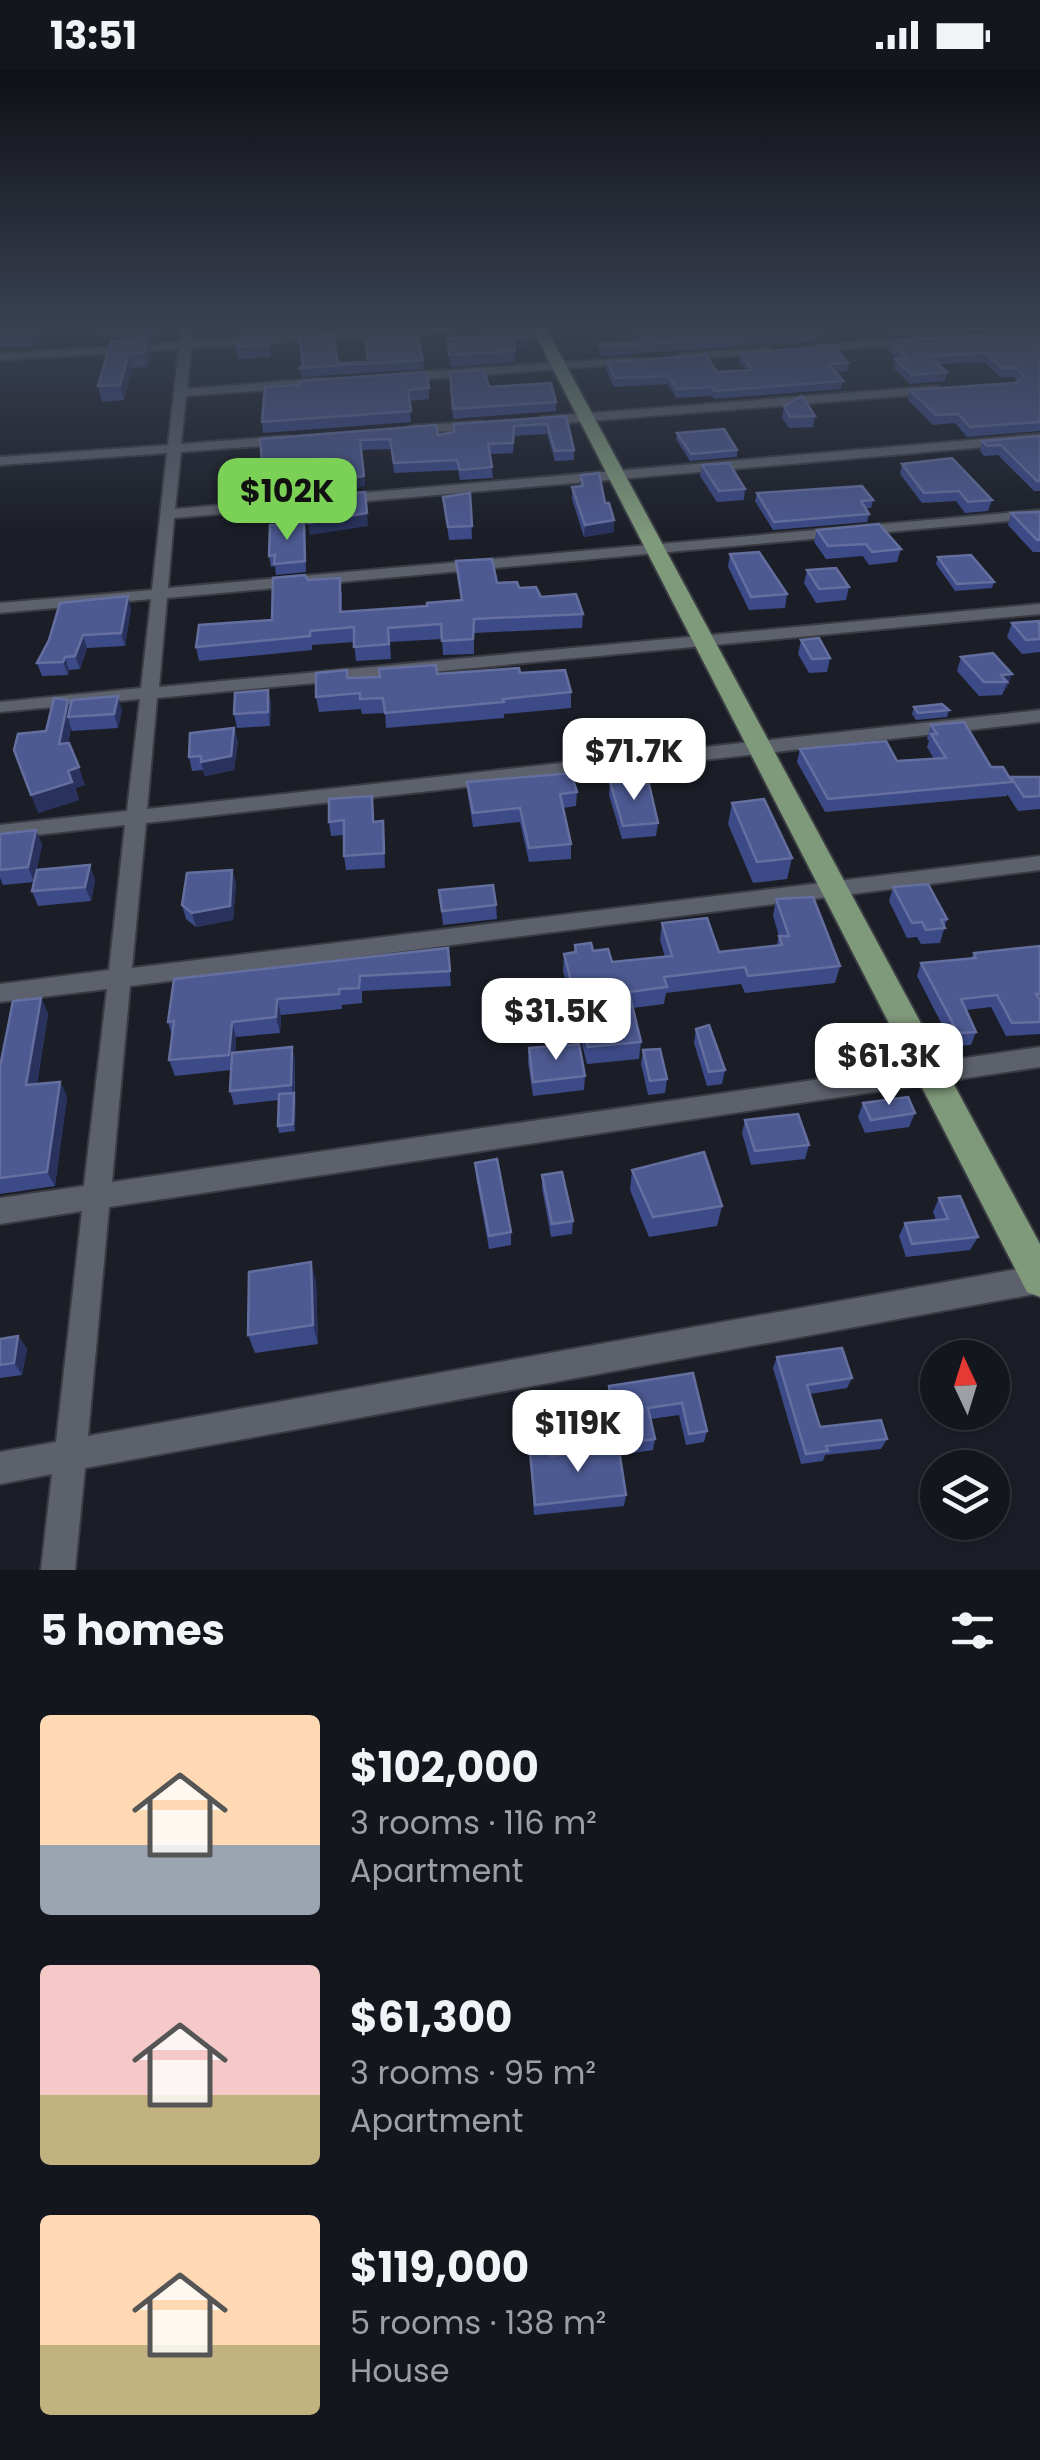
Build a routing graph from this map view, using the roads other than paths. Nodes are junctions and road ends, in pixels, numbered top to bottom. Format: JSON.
{"nodes":[{"id":1,"x":179,"y":398,"type":"edge"},
{"id":2,"x":574,"y":398,"type":"edge"},
{"id":3,"x":831,"y":398,"type":"edge"},
{"id":4,"x":584,"y":418,"type":"junction"},
{"id":5,"x":526,"y":422,"type":"edge"},
{"id":6,"x":506,"y":424,"type":"edge"},
{"id":7,"x":389,"y":432,"type":"edge"},
{"id":8,"x":311,"y":438,"type":"edge"},
{"id":9,"x":1040,"y":438,"type":"edge"},
{"id":10,"x":174,"y":448,"type":"junction"},
{"id":11,"x":0,"y":461,"type":"edge"},
{"id":12,"x":614,"y":475,"type":"junction"},
{"id":13,"x":168,"y":514,"type":"junction"},
{"id":14,"x":1040,"y":514,"type":"edge"},
{"id":15,"x":654,"y":549,"type":"junction"},
{"id":16,"x":159,"y":594,"type":"junction"},
{"id":17,"x":0,"y":608,"type":"edge"},
{"id":18,"x":1040,"y":609,"type":"edge"},
{"id":19,"x":701,"y":639,"type":"junction"},
{"id":20,"x":149,"y":693,"type":"junction"},
{"id":21,"x":0,"y":707,"type":"edge"},
{"id":22,"x":1040,"y":716,"type":"edge"},
{"id":23,"x":758,"y":746,"type":"junction"},
{"id":24,"x":136,"y":816,"type":"junction"},
{"id":25,"x":0,"y":832,"type":"edge"},
{"id":26,"x":1040,"y":863,"type":"edge"},
{"id":27,"x":835,"y":891,"type":"junction"},
{"id":28,"x":119,"y":979,"type":"junction"},
{"id":29,"x":0,"y":994,"type":"edge"},
{"id":30,"x":1040,"y":1057,"type":"edge"},
{"id":31,"x":932,"y":1073,"type":"junction"},
{"id":32,"x":96,"y":1197,"type":"junction"},
{"id":33,"x":0,"y":1211,"type":"edge"},
{"id":34,"x":1040,"y":1279,"type":"edge"},
{"id":35,"x":68,"y":1457,"type":"junction"},
{"id":36,"x":0,"y":1468,"type":"edge"},
{"id":37,"x":58,"y":1570,"type":"edge"}],
"edges":[{"from":1,"to":10,"type":"street"},
{"from":2,"to":4,"type":"main road"},
{"from":3,"to":4,"type":"street"},
{"from":4,"to":5,"type":"street"},
{"from":4,"to":12,"type":"main road"},
{"from":6,"to":7,"type":"street"},
{"from":8,"to":10,"type":"street"},
{"from":9,"to":12,"type":"street"},
{"from":10,"to":11,"type":"street"},
{"from":10,"to":13,"type":"street"},
{"from":12,"to":13,"type":"street"},
{"from":12,"to":15,"type":"main road"},
{"from":13,"to":16,"type":"street"},
{"from":14,"to":15,"type":"street"},
{"from":15,"to":16,"type":"street"},
{"from":15,"to":19,"type":"main road"},
{"from":16,"to":17,"type":"street"},
{"from":16,"to":20,"type":"street"},
{"from":18,"to":19,"type":"street"},
{"from":19,"to":20,"type":"street"},
{"from":19,"to":23,"type":"main road"},
{"from":20,"to":21,"type":"street"},
{"from":20,"to":24,"type":"street"},
{"from":22,"to":23,"type":"street"},
{"from":23,"to":24,"type":"street"},
{"from":23,"to":27,"type":"main road"},
{"from":24,"to":25,"type":"street"},
{"from":24,"to":28,"type":"street"},
{"from":26,"to":27,"type":"street"},
{"from":27,"to":28,"type":"street"},
{"from":27,"to":31,"type":"main road"},
{"from":28,"to":29,"type":"street"},
{"from":28,"to":32,"type":"street"},
{"from":30,"to":31,"type":"street"},
{"from":31,"to":32,"type":"street"},
{"from":31,"to":34,"type":"main road"},
{"from":32,"to":33,"type":"street"},
{"from":32,"to":35,"type":"street"},
{"from":34,"to":35,"type":"street"},
{"from":35,"to":36,"type":"street"},
{"from":35,"to":37,"type":"street"}]}
